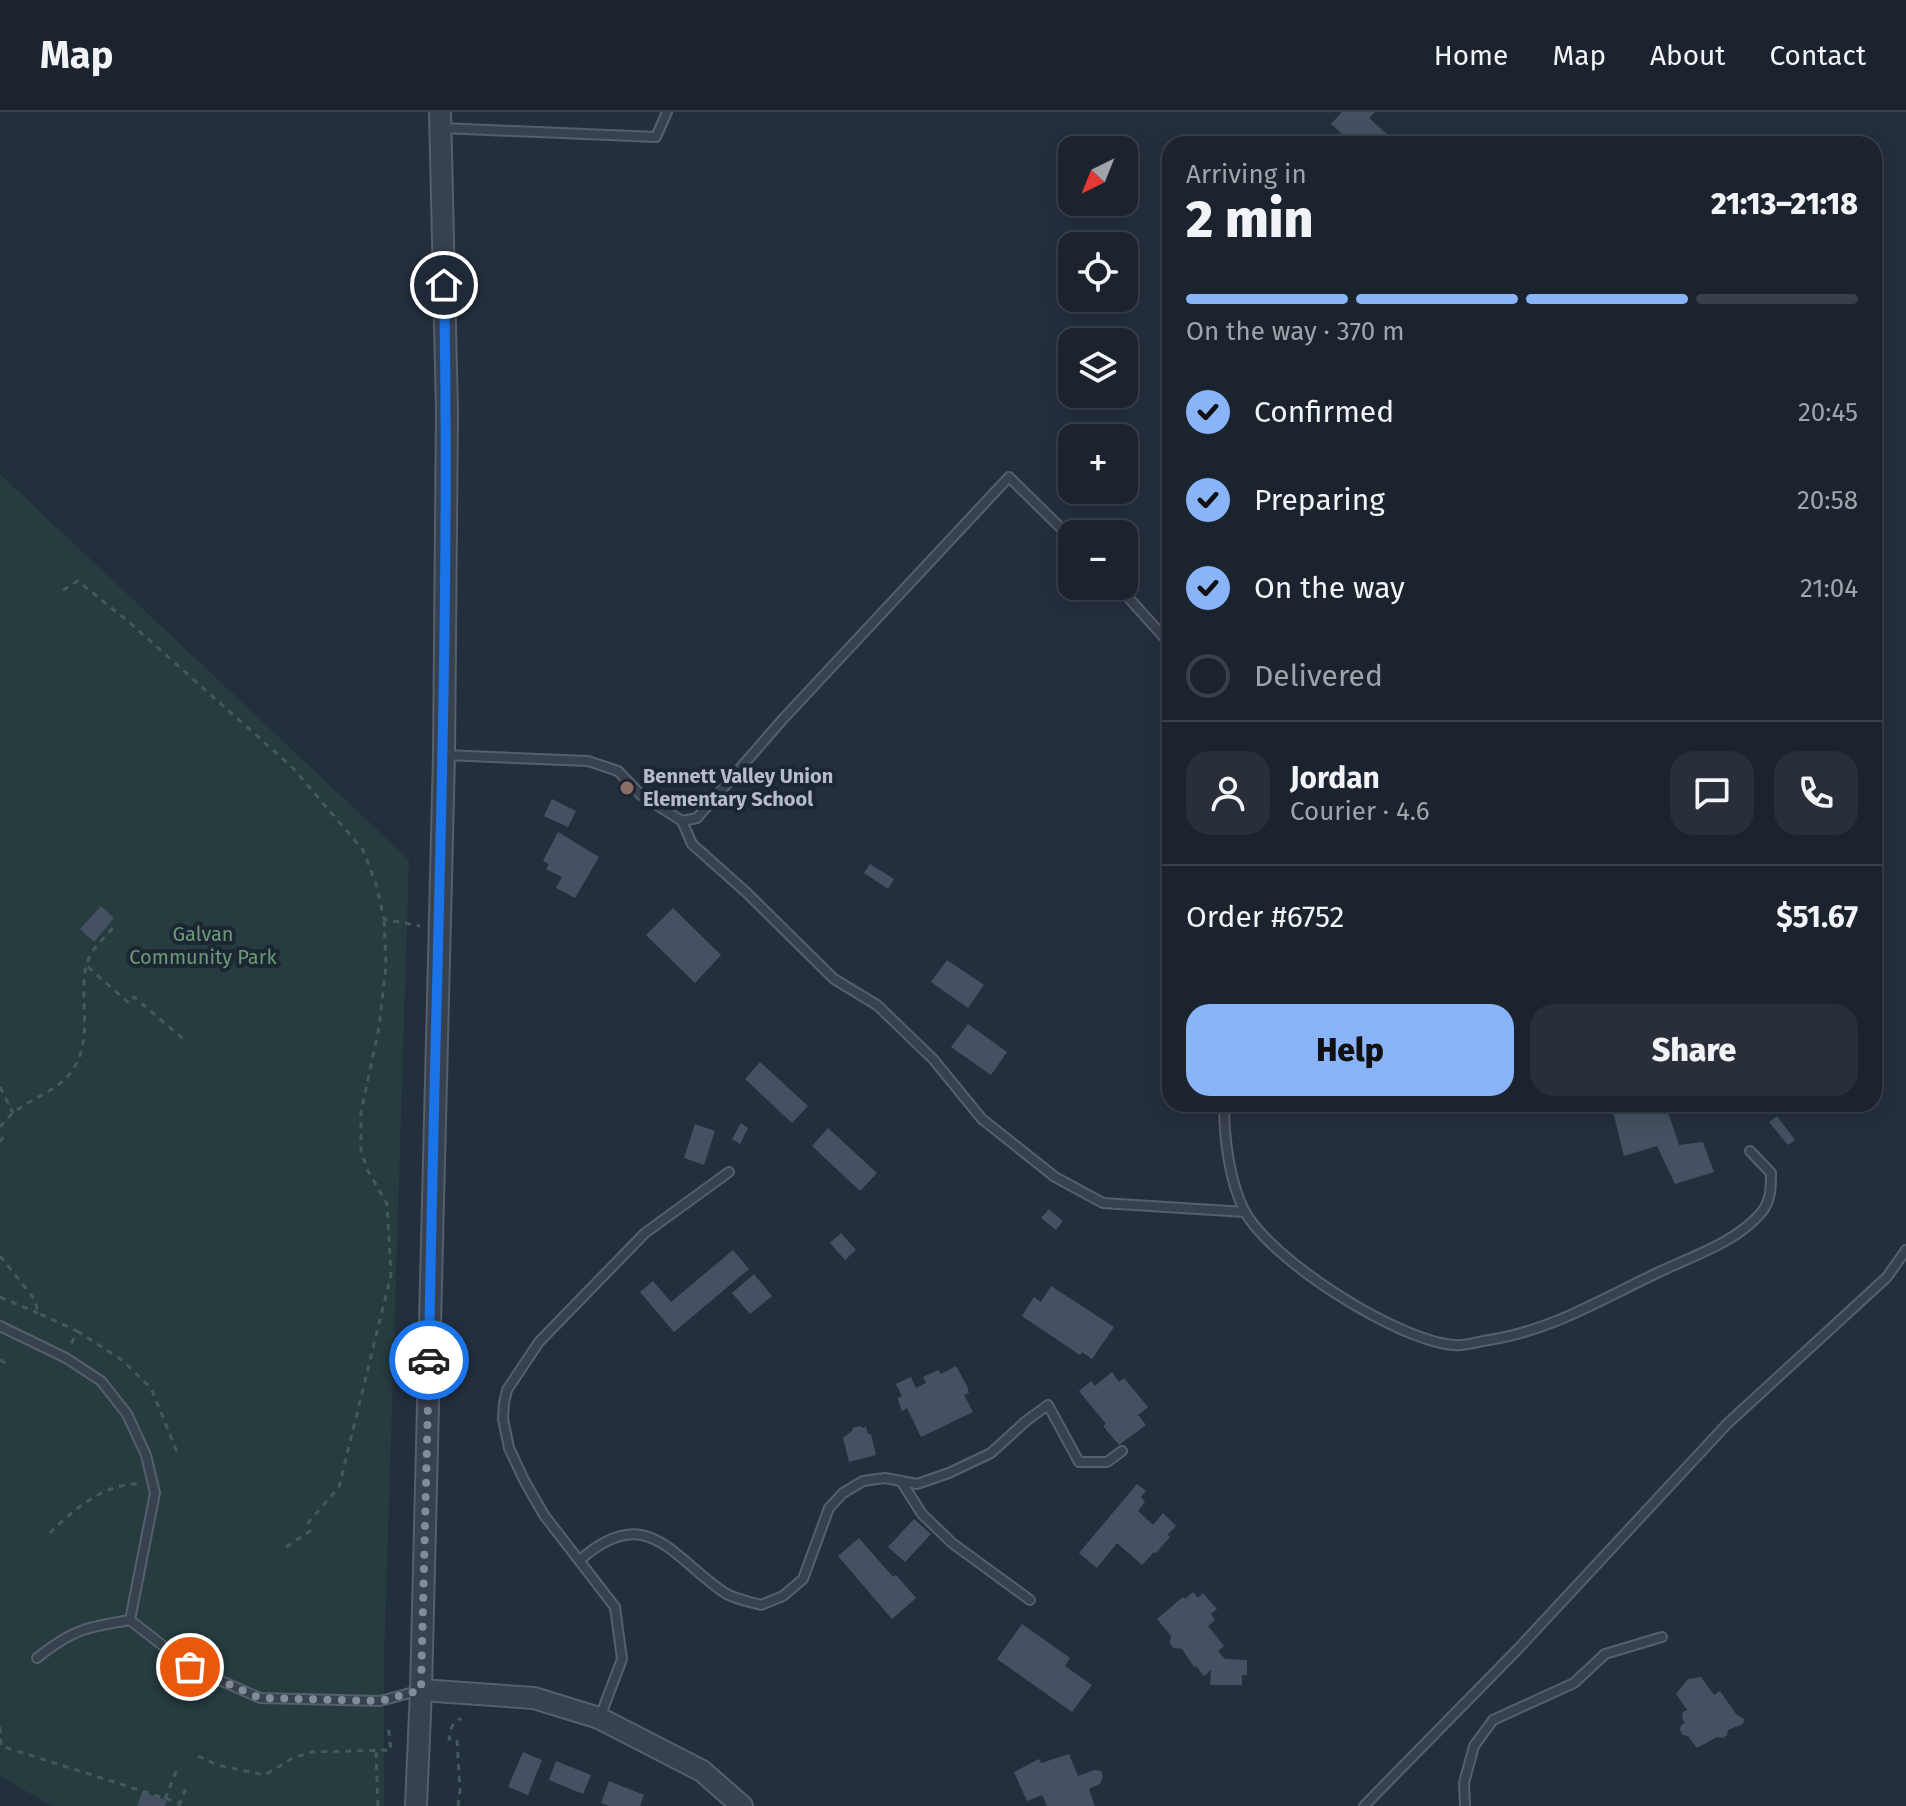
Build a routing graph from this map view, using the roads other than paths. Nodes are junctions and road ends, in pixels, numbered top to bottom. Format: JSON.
{"nodes":[{"id":1,"x":667,"y":112,"type":"edge"},
{"id":2,"x":440,"y":120,"type":"edge"},
{"id":3,"x":1058,"y":525,"type":"edge"},
{"id":4,"x":1131,"y":600,"type":"edge"},
{"id":5,"x":1162,"y":635,"type":"edge"},
{"id":6,"x":444,"y":755,"type":"junction"},
{"id":7,"x":682,"y":821,"type":"junction"},
{"id":8,"x":1225,"y":1112,"type":"edge"},
{"id":9,"x":1750,"y":1151,"type":"dead end"},
{"id":10,"x":729,"y":1172,"type":"dead end"},
{"id":11,"x":1245,"y":1212,"type":"junction"},
{"id":12,"x":1906,"y":1250,"type":"edge"},
{"id":13,"x":0,"y":1326,"type":"edge"},
{"id":14,"x":1122,"y":1451,"type":"dead end"},
{"id":15,"x":901,"y":1481,"type":"junction"},
{"id":16,"x":580,"y":1560,"type":"junction"},
{"id":17,"x":1030,"y":1600,"type":"dead end"},
{"id":18,"x":130,"y":1620,"type":"junction"},
{"id":19,"x":1662,"y":1637,"type":"dead end"},
{"id":20,"x":37,"y":1658,"type":"dead end"},
{"id":21,"x":421,"y":1690,"type":"junction"},
{"id":22,"x":599,"y":1718,"type":"junction"},
{"id":23,"x":416,"y":1806,"type":"edge"},
{"id":24,"x":742,"y":1806,"type":"edge"},
{"id":25,"x":1364,"y":1806,"type":"edge"},
{"id":26,"x":1465,"y":1806,"type":"edge"}],
"edges":[{"from":1,"to":2,"type":"lane"},
{"from":2,"to":6,"type":"street"},
{"from":3,"to":7,"type":"lane"},
{"from":4,"to":5,"type":"lane"},
{"from":6,"to":7,"type":"lane"},
{"from":6,"to":21,"type":"street"},
{"from":7,"to":11,"type":"lane"},
{"from":8,"to":11,"type":"lane"},
{"from":9,"to":11,"type":"lane"},
{"from":10,"to":16,"type":"lane"},
{"from":12,"to":25,"type":"lane"},
{"from":13,"to":18,"type":"lane"},
{"from":14,"to":15,"type":"lane"},
{"from":15,"to":16,"type":"lane"},
{"from":15,"to":17,"type":"lane"},
{"from":16,"to":22,"type":"lane"},
{"from":18,"to":20,"type":"lane"},
{"from":18,"to":21,"type":"lane"},
{"from":19,"to":26,"type":"lane"},
{"from":21,"to":22,"type":"street"},
{"from":21,"to":23,"type":"street"},
{"from":22,"to":24,"type":"street"}]}
